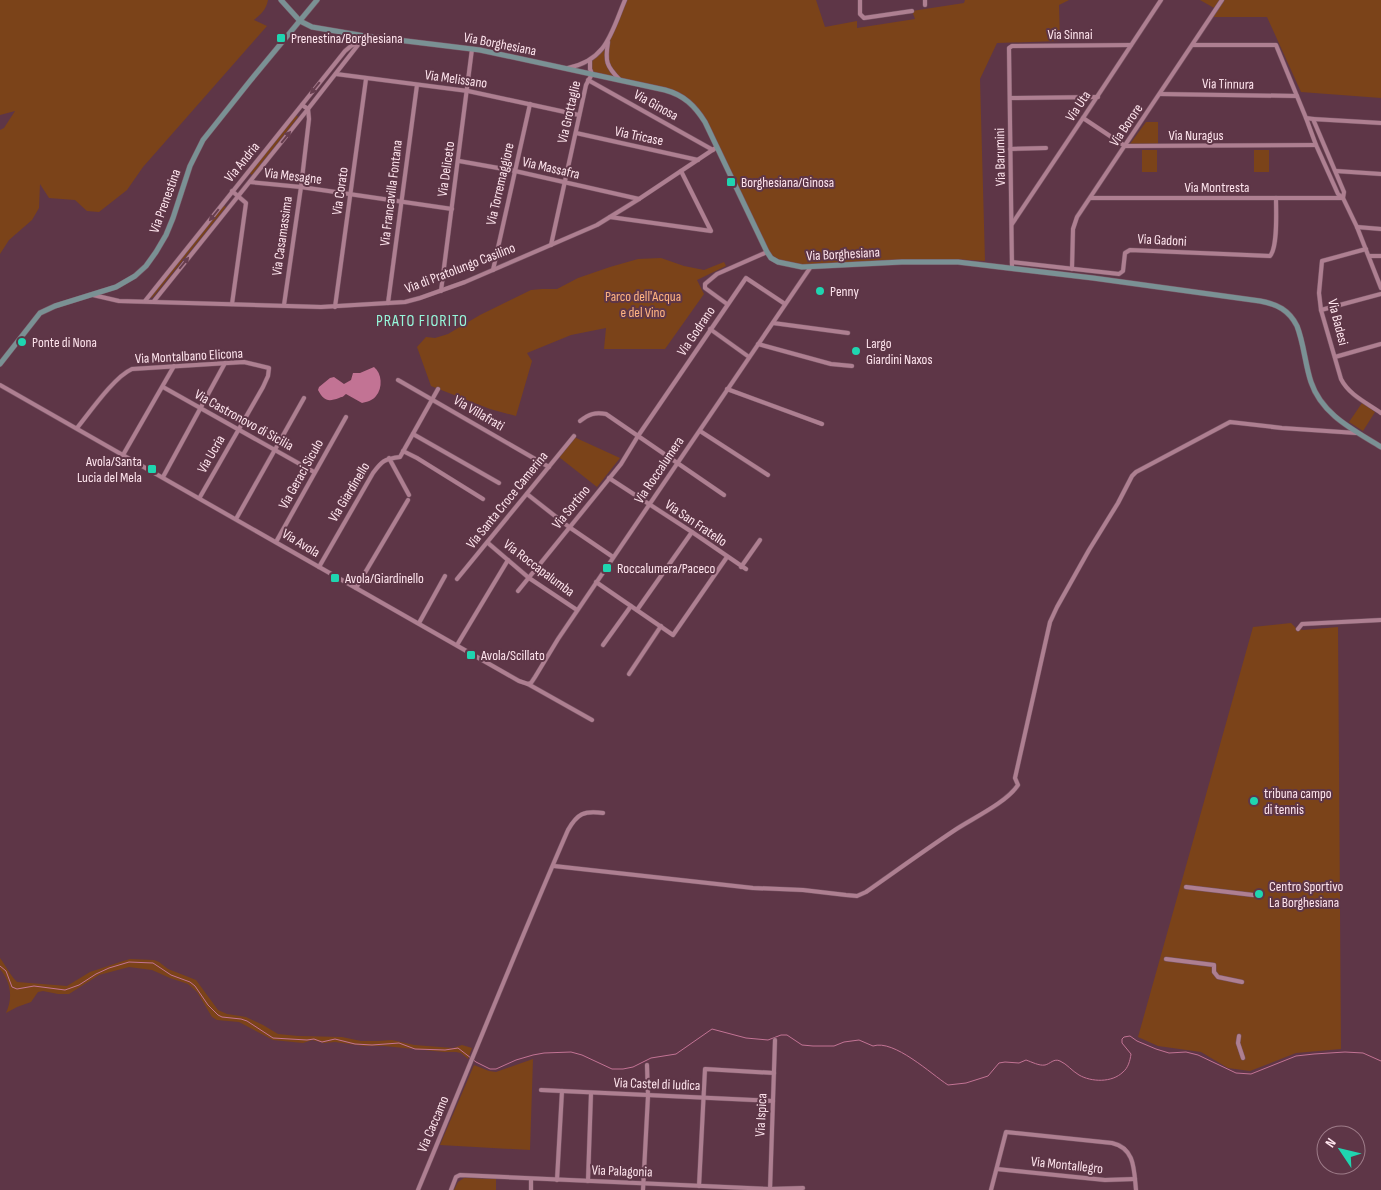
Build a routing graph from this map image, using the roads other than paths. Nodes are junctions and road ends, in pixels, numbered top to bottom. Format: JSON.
{"nodes":[{"id":1,"x":281,"y":0,"type":"edge"},
{"id":2,"x":317,"y":0,"type":"edge"},
{"id":3,"x":625,"y":0,"type":"edge"},
{"id":4,"x":860,"y":0,"type":"edge"},
{"id":5,"x":1161,"y":0,"type":"edge"},
{"id":6,"x":1222,"y":0,"type":"edge"},
{"id":7,"x":912,"y":11,"type":"dead end"},
{"id":8,"x":300,"y":20,"type":"junction"},
{"id":9,"x":365,"y":36,"type":"junction"},
{"id":10,"x":609,"y":40,"type":"junction"},
{"id":11,"x":361,"y":41,"type":"junction"},
{"id":12,"x":1131,"y":45,"type":"junction"},
{"id":13,"x":1193,"y":45,"type":"junction"},
{"id":14,"x":1010,"y":47,"type":"joint"},
{"id":15,"x":472,"y":49,"type":"junction"},
{"id":16,"x":590,"y":61,"type":"junction"},
{"id":17,"x":608,"y":66,"type":"junction"},
{"id":18,"x":567,"y":68,"type":"junction"},
{"id":19,"x":330,"y":70,"type":"junction"},
{"id":20,"x":604,"y":73,"type":"junction"},
{"id":21,"x":336,"y":74,"type":"junction"},
{"id":22,"x":592,"y":74,"type":"junction"},
{"id":23,"x":366,"y":78,"type":"junction"},
{"id":24,"x":588,"y":80,"type":"junction"},
{"id":25,"x":620,"y":80,"type":"junction"},
{"id":26,"x":417,"y":85,"type":"junction"},
{"id":27,"x":468,"y":91,"type":"junction"},
{"id":28,"x":1160,"y":94,"type":"junction"},
{"id":29,"x":1297,"y":96,"type":"junction"},
{"id":30,"x":1098,"y":97,"type":"junction"},
{"id":31,"x":1010,"y":98,"type":"junction"},
{"id":32,"x":530,"y":104,"type":"junction"},
{"id":33,"x":302,"y":105,"type":"junction"},
{"id":34,"x":308,"y":109,"type":"junction"},
{"id":35,"x":579,"y":115,"type":"junction"},
{"id":36,"x":1083,"y":118,"type":"junction"},
{"id":37,"x":1306,"y":118,"type":"junction"},
{"id":38,"x":1313,"y":118,"type":"junction"},
{"id":39,"x":1381,"y":123,"type":"edge"},
{"id":40,"x":576,"y":133,"type":"junction"},
{"id":41,"x":1316,"y":145,"type":"junction"},
{"id":42,"x":1125,"y":146,"type":"junction"},
{"id":43,"x":1046,"y":148,"type":"dead end"},
{"id":44,"x":715,"y":149,"type":"junction"},
{"id":45,"x":1010,"y":149,"type":"junction"},
{"id":46,"x":459,"y":160,"type":"junction"},
{"id":47,"x":698,"y":160,"type":"junction"},
{"id":48,"x":514,"y":171,"type":"junction"},
{"id":49,"x":681,"y":171,"type":"junction"},
{"id":50,"x":1336,"y":171,"type":"junction"},
{"id":51,"x":1381,"y":174,"type":"edge"},
{"id":52,"x":250,"y":182,"type":"junction"},
{"id":53,"x":565,"y":182,"type":"junction"},
{"id":54,"x":301,"y":187,"type":"junction"},
{"id":55,"x":232,"y":191,"type":"junction"},
{"id":56,"x":351,"y":195,"type":"junction"},
{"id":57,"x":239,"y":196,"type":"junction"},
{"id":58,"x":1091,"y":198,"type":"junction"},
{"id":59,"x":1276,"y":198,"type":"junction"},
{"id":60,"x":1343,"y":198,"type":"junction"},
{"id":61,"x":639,"y":199,"type":"junction"},
{"id":62,"x":401,"y":201,"type":"junction"},
{"id":63,"x":452,"y":209,"type":"junction"},
{"id":64,"x":610,"y":217,"type":"junction"},
{"id":65,"x":1012,"y":224,"type":"junction"},
{"id":66,"x":1357,"y":227,"type":"junction"},
{"id":67,"x":1381,"y":229,"type":"edge"},
{"id":68,"x":551,"y":245,"type":"junction"},
{"id":69,"x":1366,"y":249,"type":"junction"},
{"id":70,"x":767,"y":252,"type":"junction"},
{"id":71,"x":1368,"y":256,"type":"junction"},
{"id":72,"x":1381,"y":256,"type":"edge"},
{"id":73,"x":1012,"y":265,"type":"junction"},
{"id":74,"x":810,"y":268,"type":"junction"},
{"id":75,"x":1072,"y":269,"type":"junction"},
{"id":76,"x":493,"y":270,"type":"junction"},
{"id":77,"x":1381,"y":288,"type":"edge"},
{"id":78,"x":441,"y":291,"type":"junction"},
{"id":79,"x":1381,"y":294,"type":"edge"},
{"id":80,"x":93,"y":295,"type":"junction"},
{"id":81,"x":144,"y":301,"type":"junction"},
{"id":82,"x":154,"y":301,"type":"junction"},
{"id":83,"x":388,"y":303,"type":"junction"},
{"id":84,"x":232,"y":304,"type":"junction"},
{"id":85,"x":727,"y":304,"type":"junction"},
{"id":86,"x":786,"y":304,"type":"junction"},
{"id":87,"x":284,"y":305,"type":"junction"},
{"id":88,"x":335,"y":307,"type":"junction"},
{"id":89,"x":1321,"y":310,"type":"junction"},
{"id":90,"x":773,"y":322,"type":"junction"},
{"id":91,"x":710,"y":329,"type":"junction"},
{"id":92,"x":848,"y":333,"type":"dead end"},
{"id":93,"x":758,"y":344,"type":"junction"},
{"id":94,"x":1381,"y":344,"type":"edge"},
{"id":95,"x":749,"y":357,"type":"junction"},
{"id":96,"x":1335,"y":357,"type":"junction"},
{"id":97,"x":225,"y":362,"type":"junction"},
{"id":98,"x":0,"y":364,"type":"edge"},
{"id":99,"x":175,"y":366,"type":"junction"},
{"id":100,"x":852,"y":366,"type":"dead end"},
{"id":101,"x":269,"y":368,"type":"joint"},
{"id":102,"x":398,"y":380,"type":"dead end"},
{"id":103,"x":0,"y":385,"type":"edge"},
{"id":104,"x":163,"y":387,"type":"junction"},
{"id":105,"x":438,"y":389,"type":"dead end"},
{"id":106,"x":727,"y":389,"type":"junction"},
{"id":107,"x":304,"y":398,"type":"dead end"},
{"id":108,"x":432,"y":399,"type":"junction"},
{"id":109,"x":200,"y":408,"type":"junction"},
{"id":110,"x":1381,"y":412,"type":"edge"},
{"id":111,"x":346,"y":417,"type":"dead end"},
{"id":112,"x":580,"y":421,"type":"dead end"},
{"id":113,"x":822,"y":424,"type":"dead end"},
{"id":114,"x":77,"y":428,"type":"junction"},
{"id":115,"x":238,"y":429,"type":"junction"},
{"id":116,"x":700,"y":431,"type":"junction"},
{"id":117,"x":1359,"y":433,"type":"junction"},
{"id":118,"x":413,"y":434,"type":"junction"},
{"id":119,"x":574,"y":436,"type":"dead end"},
{"id":120,"x":638,"y":436,"type":"junction"},
{"id":121,"x":1381,"y":447,"type":"edge"},
{"id":122,"x":275,"y":450,"type":"junction"},
{"id":123,"x":403,"y":451,"type":"junction"},
{"id":124,"x":123,"y":455,"type":"junction"},
{"id":125,"x":390,"y":458,"type":"junction"},
{"id":126,"x":678,"y":462,"type":"junction"},
{"id":127,"x":548,"y":467,"type":"junction"},
{"id":128,"x":314,"y":472,"type":"junction"},
{"id":129,"x":768,"y":475,"type":"dead end"},
{"id":130,"x":162,"y":477,"type":"junction"},
{"id":131,"x":609,"y":478,"type":"junction"},
{"id":132,"x":499,"y":483,"type":"dead end"},
{"id":133,"x":409,"y":494,"type":"dead end"},
{"id":134,"x":527,"y":494,"type":"junction"},
{"id":135,"x":724,"y":494,"type":"dead end"},
{"id":136,"x":200,"y":498,"type":"junction"},
{"id":137,"x":483,"y":499,"type":"dead end"},
{"id":138,"x":408,"y":500,"type":"dead end"},
{"id":139,"x":649,"y":504,"type":"junction"},
{"id":140,"x":236,"y":519,"type":"junction"},
{"id":141,"x":570,"y":527,"type":"junction"},
{"id":142,"x":692,"y":532,"type":"junction"},
{"id":143,"x":760,"y":540,"type":"dead end"},
{"id":144,"x":276,"y":542,"type":"junction"},
{"id":145,"x":488,"y":542,"type":"junction"},
{"id":146,"x":613,"y":557,"type":"junction"},
{"id":147,"x":727,"y":557,"type":"junction"},
{"id":148,"x":508,"y":560,"type":"junction"},
{"id":149,"x":319,"y":567,"type":"junction"},
{"id":150,"x":445,"y":576,"type":"dead end"},
{"id":151,"x":529,"y":578,"type":"junction"},
{"id":152,"x":457,"y":580,"type":"dead end"},
{"id":153,"x":596,"y":582,"type":"junction"},
{"id":154,"x":356,"y":588,"type":"junction"},
{"id":155,"x":518,"y":591,"type":"dead end"},
{"id":156,"x":631,"y":606,"type":"junction"},
{"id":157,"x":577,"y":610,"type":"junction"},
{"id":158,"x":637,"y":610,"type":"junction"},
{"id":159,"x":1381,"y":620,"type":"edge"},
{"id":160,"x":419,"y":623,"type":"junction"},
{"id":161,"x":662,"y":626,"type":"junction"},
{"id":162,"x":1298,"y":629,"type":"dead end"},
{"id":163,"x":603,"y":645,"type":"dead end"},
{"id":164,"x":457,"y":646,"type":"junction"},
{"id":165,"x":629,"y":674,"type":"dead end"},
{"id":166,"x":528,"y":684,"type":"junction"},
{"id":167,"x":592,"y":720,"type":"dead end"},
{"id":168,"x":603,"y":813,"type":"dead end"},
{"id":169,"x":554,"y":866,"type":"junction"},
{"id":170,"x":1186,"y":887,"type":"dead end"},
{"id":171,"x":1254,"y":895,"type":"dead end"},
{"id":172,"x":1166,"y":960,"type":"dead end"},
{"id":173,"x":1242,"y":982,"type":"dead end"},
{"id":174,"x":1239,"y":1036,"type":"dead end"},
{"id":175,"x":775,"y":1040,"type":"dead end"},
{"id":176,"x":1243,"y":1058,"type":"dead end"},
{"id":177,"x":647,"y":1065,"type":"dead end"},
{"id":178,"x":774,"y":1073,"type":"junction"},
{"id":179,"x":540,"y":1090,"type":"dead end"},
{"id":180,"x":562,"y":1091,"type":"junction"},
{"id":181,"x":591,"y":1092,"type":"junction"},
{"id":182,"x":648,"y":1096,"type":"junction"},
{"id":183,"x":704,"y":1097,"type":"junction"},
{"id":184,"x":773,"y":1101,"type":"junction"},
{"id":185,"x":997,"y":1169,"type":"junction"},
{"id":186,"x":532,"y":1179,"type":"junction"},
{"id":187,"x":1135,"y":1179,"type":"junction"},
{"id":188,"x":557,"y":1180,"type":"junction"},
{"id":189,"x":588,"y":1181,"type":"junction"},
{"id":190,"x":643,"y":1183,"type":"junction"},
{"id":191,"x":699,"y":1186,"type":"junction"},
{"id":192,"x":713,"y":1188,"type":"edge"},
{"id":193,"x":803,"y":1188,"type":"dead end"},
{"id":194,"x":418,"y":1190,"type":"edge"},
{"id":195,"x":451,"y":1190,"type":"edge"},
{"id":196,"x":531,"y":1190,"type":"edge"},
{"id":197,"x":643,"y":1190,"type":"edge"},
{"id":198,"x":770,"y":1190,"type":"edge"},
{"id":199,"x":991,"y":1190,"type":"edge"},
{"id":200,"x":1136,"y":1190,"type":"edge"}],
"edges":[{"from":1,"to":8,"type":"street"},
{"from":2,"to":8,"type":"street","name":"Via Prenestina"},
{"from":3,"to":10,"type":"street"},
{"from":4,"to":7,"type":"street"},
{"from":5,"to":12,"type":"street","name":"Via Uta"},
{"from":6,"to":13,"type":"street","name":"Via Borore"},
{"from":8,"to":9,"type":"street","name":"Via Borghesiana"},
{"from":8,"to":80,"type":"street","name":"Via Prenestina"},
{"from":9,"to":11,"type":"street","name":"Via Andria"},
{"from":9,"to":15,"type":"street","name":"Via Borghesiana"},
{"from":10,"to":16,"type":"street"},
{"from":10,"to":17,"type":"street"},
{"from":11,"to":19,"type":"street","name":"Via Andria"},
{"from":11,"to":21,"type":"street","name":"Via Andria"},
{"from":12,"to":14,"type":"street","name":"Via Sinnai"},
{"from":12,"to":30,"type":"street","name":"Via Uta"},
{"from":13,"to":28,"type":"street","name":"Via Borore"},
{"from":13,"to":29,"type":"street"},
{"from":14,"to":31,"type":"street","name":"Via Barumini"},
{"from":15,"to":18,"type":"street","name":"Via Borghesiana"},
{"from":15,"to":27,"type":"street","name":"Via Deliceto"},
{"from":16,"to":18,"type":"street"},
{"from":16,"to":22,"type":"street"},
{"from":17,"to":20,"type":"street"},
{"from":17,"to":25,"type":"street"},
{"from":18,"to":22,"type":"street","name":"Via Borghesiana"},
{"from":19,"to":21,"type":"street","name":"Via Melissano"},
{"from":19,"to":33,"type":"street","name":"Via Andria","one_way":true},
{"from":20,"to":22,"type":"street","name":"Via Borghesiana"},
{"from":20,"to":25,"type":"street","name":"Via Borghesiana"},
{"from":21,"to":23,"type":"street","name":"Via Melissano"},
{"from":21,"to":34,"type":"street","name":"Via Andria"},
{"from":22,"to":24,"type":"street","name":"Via Grottaglie"},
{"from":23,"to":26,"type":"street","name":"Via Melissano"},
{"from":23,"to":56,"type":"street","name":"Via Corato"},
{"from":24,"to":35,"type":"street","name":"Via Grottaglie"},
{"from":24,"to":44,"type":"street","name":"Via Ginosa"},
{"from":25,"to":44,"type":"street","name":"Via Borghesiana"},
{"from":26,"to":27,"type":"street","name":"Via Melissano"},
{"from":26,"to":62,"type":"street","name":"Via Francavilla Fontana"},
{"from":27,"to":32,"type":"street","name":"Via Melissano"},
{"from":27,"to":46,"type":"street","name":"Via Deliceto"},
{"from":28,"to":29,"type":"street","name":"Via Tinnura"},
{"from":28,"to":42,"type":"street","name":"Via Borore"},
{"from":29,"to":37,"type":"street"},
{"from":30,"to":31,"type":"street"},
{"from":30,"to":36,"type":"street","name":"Via Uta"},
{"from":31,"to":45,"type":"street","name":"Via Barumini"},
{"from":32,"to":35,"type":"street","name":"Via Melissano"},
{"from":32,"to":48,"type":"street","name":"Via Torremaggiore"},
{"from":33,"to":34,"type":"street"},
{"from":33,"to":55,"type":"street","name":"Via Andria"},
{"from":52,"to":34,"type":"street","name":"Via Andria","one_way":true},
{"from":34,"to":54,"type":"street","name":"Via Casamassima"},
{"from":35,"to":40,"type":"street","name":"Via Grottaglie"},
{"from":36,"to":42,"type":"street"},
{"from":36,"to":65,"type":"street","name":"Via Uta"},
{"from":37,"to":38,"type":"street"},
{"from":37,"to":41,"type":"street"},
{"from":38,"to":39,"type":"street"},
{"from":38,"to":50,"type":"street"},
{"from":40,"to":47,"type":"street","name":"Via Tricase"},
{"from":40,"to":53,"type":"street","name":"Via Grottaglie"},
{"from":41,"to":42,"type":"street","name":"Via Nuragus"},
{"from":41,"to":60,"type":"street"},
{"from":42,"to":58,"type":"street","name":"Via Borore"},
{"from":43,"to":45,"type":"street"},
{"from":44,"to":47,"type":"street","name":"Via di Pratolungo Casilino"},
{"from":44,"to":70,"type":"street","name":"Via Borghesiana"},
{"from":45,"to":65,"type":"street","name":"Via Barumini"},
{"from":46,"to":48,"type":"street","name":"Via Massafra"},
{"from":46,"to":63,"type":"street","name":"Via Deliceto"},
{"from":47,"to":49,"type":"street","name":"Via di Pratolungo Casilino"},
{"from":48,"to":53,"type":"street","name":"Via Massafra"},
{"from":48,"to":76,"type":"street","name":"Via Torremaggiore"},
{"from":49,"to":61,"type":"street","name":"Via di Pratolungo Casilino"},
{"from":49,"to":64,"type":"street"},
{"from":50,"to":51,"type":"street"},
{"from":50,"to":60,"type":"street"},
{"from":52,"to":54,"type":"street","name":"Via Mesagne"},
{"from":52,"to":57,"type":"street","name":"Via Andria"},
{"from":53,"to":61,"type":"street","name":"Via Massafra"},
{"from":53,"to":68,"type":"street","name":"Via Grottaglie"},
{"from":54,"to":56,"type":"street","name":"Via Mesagne"},
{"from":54,"to":87,"type":"street","name":"Via Casamassima"},
{"from":55,"to":57,"type":"street"},
{"from":55,"to":81,"type":"street","name":"Via Andria","one_way":true},
{"from":56,"to":62,"type":"street","name":"Via Mesagne"},
{"from":56,"to":88,"type":"street","name":"Via Corato"},
{"from":82,"to":57,"type":"street","name":"Via Andria","one_way":true},
{"from":57,"to":84,"type":"street"},
{"from":58,"to":59,"type":"street","name":"Via Montresta"},
{"from":58,"to":75,"type":"street","name":"Via Borore"},
{"from":59,"to":60,"type":"street","name":"Via Montresta"},
{"from":59,"to":75,"type":"street","name":"Via Gadoni"},
{"from":60,"to":66,"type":"street"},
{"from":61,"to":64,"type":"street","name":"Via di Pratolungo Casilino"},
{"from":62,"to":63,"type":"street","name":"Via Mesagne"},
{"from":62,"to":83,"type":"street","name":"Via Francavilla Fontana"},
{"from":63,"to":78,"type":"street","name":"Via Deliceto"},
{"from":64,"to":68,"type":"street","name":"Via di Pratolungo Casilino"},
{"from":65,"to":73,"type":"street","name":"Via Barumini"},
{"from":66,"to":67,"type":"street"},
{"from":66,"to":69,"type":"street"},
{"from":68,"to":76,"type":"street","name":"Via di Pratolungo Casilino"},
{"from":69,"to":71,"type":"street"},
{"from":69,"to":89,"type":"street","name":"Via Badesi"},
{"from":70,"to":74,"type":"street","name":"Via Borghesiana"},
{"from":70,"to":85,"type":"street"},
{"from":71,"to":72,"type":"street"},
{"from":71,"to":77,"type":"street"},
{"from":73,"to":74,"type":"street","name":"Via Borghesiana"},
{"from":73,"to":75,"type":"street","name":"Via Gadoni"},
{"from":73,"to":117,"type":"street","name":"Via Borghesiana"},
{"from":74,"to":86,"type":"street","name":"Via Roccalumera"},
{"from":76,"to":78,"type":"street","name":"Via di Pratolungo Casilino"},
{"from":78,"to":83,"type":"street","name":"Via di Pratolungo Casilino"},
{"from":79,"to":89,"type":"street"},
{"from":80,"to":81,"type":"street","name":"Via di Pratolungo Casilino"},
{"from":80,"to":98,"type":"street","name":"Via Prenestina"},
{"from":81,"to":82,"type":"street","name":"Via di Pratolungo Casilino"},
{"from":82,"to":84,"type":"street","name":"Via di Pratolungo Casilino"},
{"from":83,"to":88,"type":"street","name":"Via di Pratolungo Casilino"},
{"from":84,"to":87,"type":"street","name":"Via di Pratolungo Casilino"},
{"from":85,"to":86,"type":"street","name":"Via Godrano"},
{"from":85,"to":91,"type":"street","name":"Via Godrano"},
{"from":86,"to":90,"type":"street","name":"Via Roccalumera"},
{"from":87,"to":88,"type":"street","name":"Via di Pratolungo Casilino"},
{"from":89,"to":96,"type":"street","name":"Via Badesi"},
{"from":90,"to":92,"type":"street"},
{"from":90,"to":93,"type":"street","name":"Via Roccalumera"},
{"from":91,"to":95,"type":"street"},
{"from":91,"to":120,"type":"street","name":"Via Godrano"},
{"from":93,"to":95,"type":"street","name":"Via Roccalumera"},
{"from":93,"to":100,"type":"street"},
{"from":94,"to":96,"type":"street"},
{"from":95,"to":106,"type":"street","name":"Via Roccalumera"},
{"from":96,"to":110,"type":"street","name":"Via Badesi"},
{"from":97,"to":99,"type":"street","name":"Via Montalbano Elicona"},
{"from":97,"to":101,"type":"street","name":"Via Montalbano Elicona"},
{"from":97,"to":109,"type":"street"},
{"from":99,"to":104,"type":"street"},
{"from":99,"to":114,"type":"street","name":"Via Montalbano Elicona"},
{"from":101,"to":115,"type":"street","name":"Via Ucria"},
{"from":102,"to":108,"type":"street","name":"Via Villafrati"},
{"from":103,"to":114,"type":"street","name":"Via Avola"},
{"from":104,"to":109,"type":"street","name":"Via Castronovo di Sicilia"},
{"from":104,"to":124,"type":"street"},
{"from":105,"to":108,"type":"street"},
{"from":106,"to":113,"type":"street"},
{"from":106,"to":116,"type":"street","name":"Via Roccalumera"},
{"from":107,"to":122,"type":"street"},
{"from":108,"to":118,"type":"street"},
{"from":108,"to":127,"type":"street","name":"Via Villafrati"},
{"from":109,"to":115,"type":"street","name":"Via Castronovo di Sicilia"},
{"from":109,"to":130,"type":"street"},
{"from":111,"to":128,"type":"street","name":"Via Geraci Siculo"},
{"from":112,"to":120,"type":"street"},
{"from":114,"to":124,"type":"street","name":"Via Avola"},
{"from":115,"to":122,"type":"street","name":"Via Castronovo di Sicilia"},
{"from":115,"to":136,"type":"street","name":"Via Ucria"},
{"from":116,"to":126,"type":"street","name":"Via Roccalumera"},
{"from":116,"to":129,"type":"street"},
{"from":117,"to":121,"type":"street","name":"Via Borghesiana"},
{"from":117,"to":169,"type":"street"},
{"from":118,"to":123,"type":"street"},
{"from":118,"to":132,"type":"street"},
{"from":119,"to":127,"type":"street","name":"Via Santa Croce Camerina"},
{"from":120,"to":126,"type":"street"},
{"from":120,"to":131,"type":"street","name":"Via Sortino"},
{"from":122,"to":128,"type":"street","name":"Via Castronovo di Sicilia"},
{"from":122,"to":140,"type":"street"},
{"from":123,"to":125,"type":"street","name":"Via Giardinello"},
{"from":123,"to":137,"type":"street"},
{"from":124,"to":130,"type":"street","name":"Via Avola"},
{"from":125,"to":133,"type":"street"},
{"from":125,"to":149,"type":"street","name":"Via Giardinello"},
{"from":126,"to":135,"type":"street"},
{"from":126,"to":139,"type":"street","name":"Via Roccalumera"},
{"from":127,"to":134,"type":"street","name":"Via Santa Croce Camerina"},
{"from":128,"to":144,"type":"street","name":"Via Geraci Siculo"},
{"from":130,"to":136,"type":"street","name":"Via Avola"},
{"from":131,"to":139,"type":"street","name":"Via San Fratello"},
{"from":131,"to":141,"type":"street","name":"Via Sortino"},
{"from":134,"to":141,"type":"street"},
{"from":134,"to":145,"type":"street","name":"Via Santa Croce Camerina"},
{"from":136,"to":140,"type":"street","name":"Via Avola"},
{"from":138,"to":154,"type":"street"},
{"from":139,"to":142,"type":"street","name":"Via San Fratello"},
{"from":139,"to":146,"type":"street","name":"Via Roccalumera"},
{"from":140,"to":144,"type":"street","name":"Via Avola"},
{"from":141,"to":146,"type":"street"},
{"from":141,"to":151,"type":"street","name":"Via Sortino"},
{"from":142,"to":147,"type":"street","name":"Via San Fratello"},
{"from":142,"to":158,"type":"street"},
{"from":143,"to":147,"type":"street","name":"Via San Fratello"},
{"from":144,"to":149,"type":"street","name":"Via Avola"},
{"from":145,"to":148,"type":"street","name":"Via Roccapalumba"},
{"from":145,"to":152,"type":"street","name":"Via Santa Croce Camerina"},
{"from":146,"to":153,"type":"street","name":"Via Roccalumera"},
{"from":147,"to":161,"type":"street"},
{"from":148,"to":151,"type":"street","name":"Via Roccapalumba"},
{"from":148,"to":164,"type":"street"},
{"from":149,"to":154,"type":"street","name":"Via Avola"},
{"from":150,"to":160,"type":"street"},
{"from":151,"to":155,"type":"street","name":"Via Sortino"},
{"from":151,"to":157,"type":"street","name":"Via Roccapalumba"},
{"from":153,"to":156,"type":"street"},
{"from":153,"to":157,"type":"street","name":"Via Roccalumera"},
{"from":154,"to":160,"type":"street","name":"Via Avola"},
{"from":156,"to":158,"type":"street"},
{"from":156,"to":163,"type":"street"},
{"from":157,"to":166,"type":"street","name":"Via Roccalumera"},
{"from":158,"to":161,"type":"street"},
{"from":159,"to":162,"type":"street"},
{"from":160,"to":164,"type":"street","name":"Via Avola"},
{"from":161,"to":165,"type":"street"},
{"from":164,"to":166,"type":"street","name":"Via Avola"},
{"from":166,"to":167,"type":"street","name":"Via Avola"},
{"from":168,"to":169,"type":"street","name":"Via Caccamo"},
{"from":169,"to":194,"type":"street","name":"Via Caccamo"},
{"from":170,"to":171,"type":"street"},
{"from":172,"to":173,"type":"street"},
{"from":174,"to":176,"type":"street"},
{"from":175,"to":178,"type":"street","name":"Via Ispica"},
{"from":177,"to":182,"type":"street"},
{"from":178,"to":183,"type":"street"},
{"from":178,"to":184,"type":"street","name":"Via Ispica"},
{"from":179,"to":180,"type":"street","name":"Via Castel di Iudica"},
{"from":180,"to":181,"type":"street","name":"Via Castel di Iudica"},
{"from":180,"to":188,"type":"street"},
{"from":181,"to":182,"type":"street","name":"Via Castel di Iudica"},
{"from":181,"to":189,"type":"street"},
{"from":182,"to":183,"type":"street","name":"Via Castel di Iudica"},
{"from":182,"to":190,"type":"street"},
{"from":183,"to":184,"type":"street","name":"Via Castel di Iudica"},
{"from":183,"to":191,"type":"street"},
{"from":184,"to":198,"type":"street","name":"Via Ispica"},
{"from":185,"to":187,"type":"street","name":"Via Montallegro"},
{"from":185,"to":187,"type":"street"},
{"from":185,"to":199,"type":"street"},
{"from":186,"to":188,"type":"street","name":"Via Palagonia"},
{"from":186,"to":195,"type":"street","name":"Via Palagonia"},
{"from":186,"to":196,"type":"street"},
{"from":187,"to":200,"type":"street"},
{"from":188,"to":189,"type":"street","name":"Via Palagonia"},
{"from":189,"to":190,"type":"street","name":"Via Palagonia"},
{"from":190,"to":191,"type":"street","name":"Via Palagonia"},
{"from":190,"to":197,"type":"street"},
{"from":191,"to":192,"type":"street","name":"Via Palagonia"},
{"from":192,"to":198,"type":"street","name":"Via Palagonia"},
{"from":193,"to":198,"type":"street","name":"Via Palagonia"}]}
